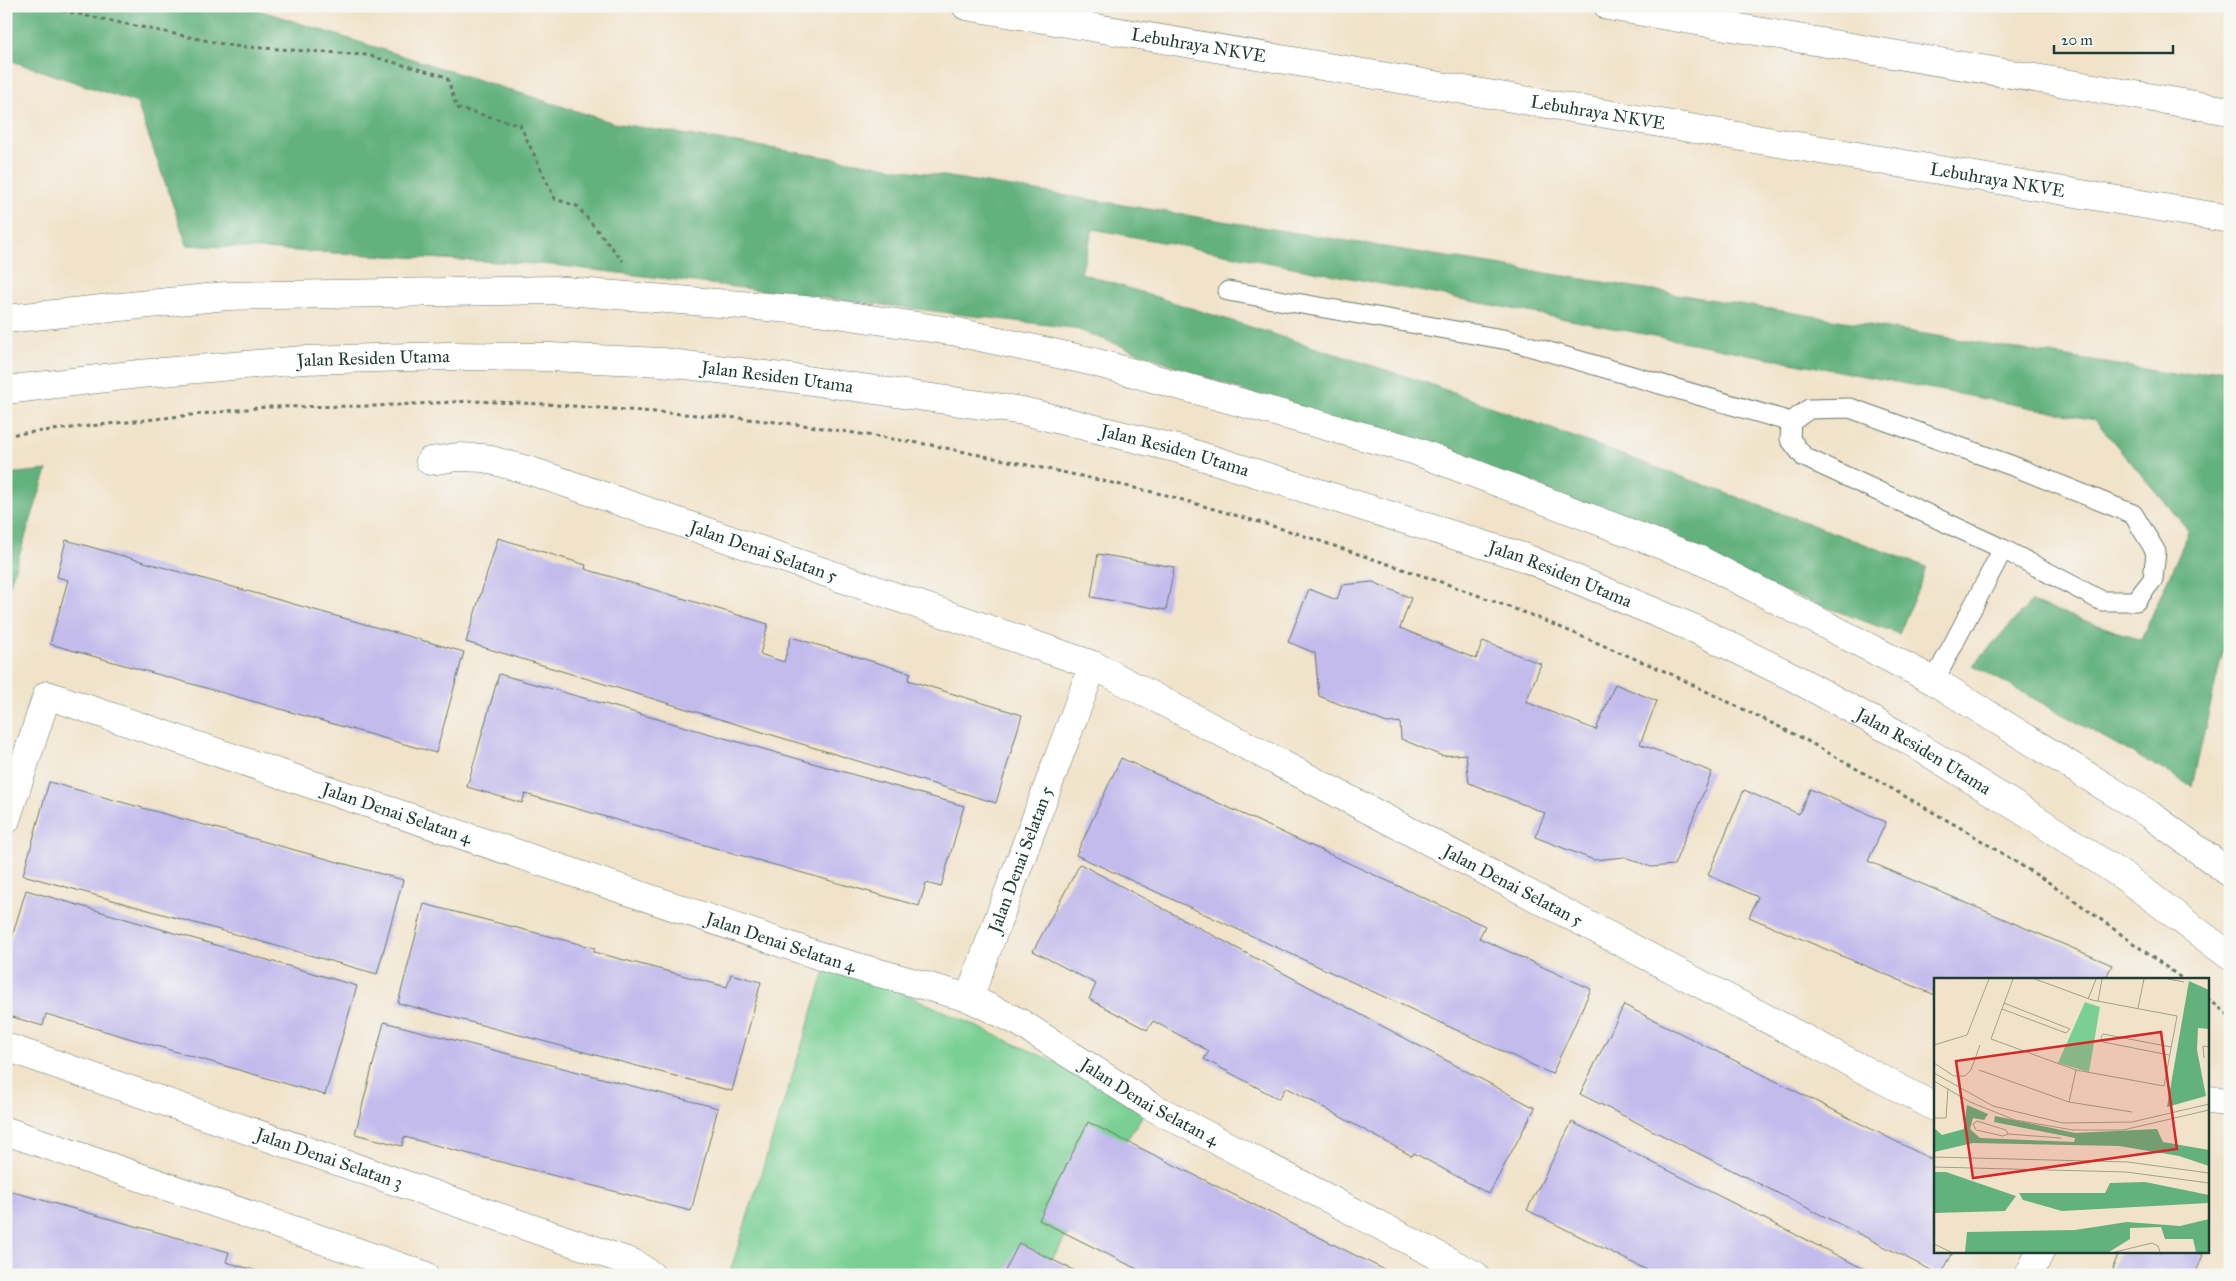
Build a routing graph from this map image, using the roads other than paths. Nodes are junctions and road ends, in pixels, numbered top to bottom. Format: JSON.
{"nodes":[{"id":1,"x":966,"y":6,"type":"edge"},
{"id":2,"x":1608,"y":6,"type":"edge"},
{"id":3,"x":2230,"y":111,"type":"edge"},
{"id":4,"x":2230,"y":219,"type":"edge"},
{"id":5,"x":1228,"y":291,"type":"dead end"},
{"id":6,"x":6,"y":320,"type":"edge"},
{"id":7,"x":6,"y":390,"type":"edge"},
{"id":8,"x":1791,"y":422,"type":"junction"},
{"id":9,"x":430,"y":461,"type":"dead end"},
{"id":10,"x":2003,"y":549,"type":"junction"},
{"id":11,"x":1093,"y":665,"type":"junction"},
{"id":12,"x":1934,"y":681,"type":"junction"},
{"id":13,"x":6,"y":820,"type":"edge"},
{"id":14,"x":2230,"y":873,"type":"edge"},
{"id":15,"x":2230,"y":956,"type":"edge"},
{"id":16,"x":969,"y":998,"type":"junction"},
{"id":17,"x":6,"y":1047,"type":"edge"},
{"id":18,"x":2208,"y":1100,"type":"edge"},
{"id":19,"x":2230,"y":1102,"type":"edge"},
{"id":20,"x":1934,"y":1106,"type":"edge"},
{"id":21,"x":6,"y":1131,"type":"edge"},
{"id":22,"x":2039,"y":1254,"type":"edge"},
{"id":23,"x":424,"y":1275,"type":"edge"},
{"id":24,"x":651,"y":1275,"type":"edge"},
{"id":25,"x":1475,"y":1275,"type":"edge"},
{"id":26,"x":2029,"y":1275,"type":"edge"}],
"edges":[{"from":1,"to":4,"type":"main road","name":"Lebuhraya NKVE"},
{"from":2,"to":3,"type":"main road"},
{"from":5,"to":8,"type":"lane"},
{"from":6,"to":12,"type":"main road"},
{"from":7,"to":15,"type":"main road","name":"Jalan Residen Utama"},
{"from":8,"to":10,"type":"lane"},
{"from":8,"to":10,"type":"lane"},
{"from":9,"to":11,"type":"main road","name":"Jalan Denai Selatan 5"},
{"from":10,"to":12,"type":"lane"},
{"from":11,"to":16,"type":"main road","name":"Jalan Denai Selatan 5"},
{"from":11,"to":20,"type":"main road","name":"Jalan Denai Selatan 5"},
{"from":12,"to":14,"type":"main road"},
{"from":13,"to":16,"type":"main road","name":"Jalan Denai Selatan 4"},
{"from":16,"to":25,"type":"main road","name":"Jalan Denai Selatan 4"},
{"from":17,"to":24,"type":"main road","name":"Jalan Denai Selatan 3"},
{"from":18,"to":19,"type":"main road"},
{"from":21,"to":23,"type":"main road"},
{"from":22,"to":26,"type":"main road"}]}
